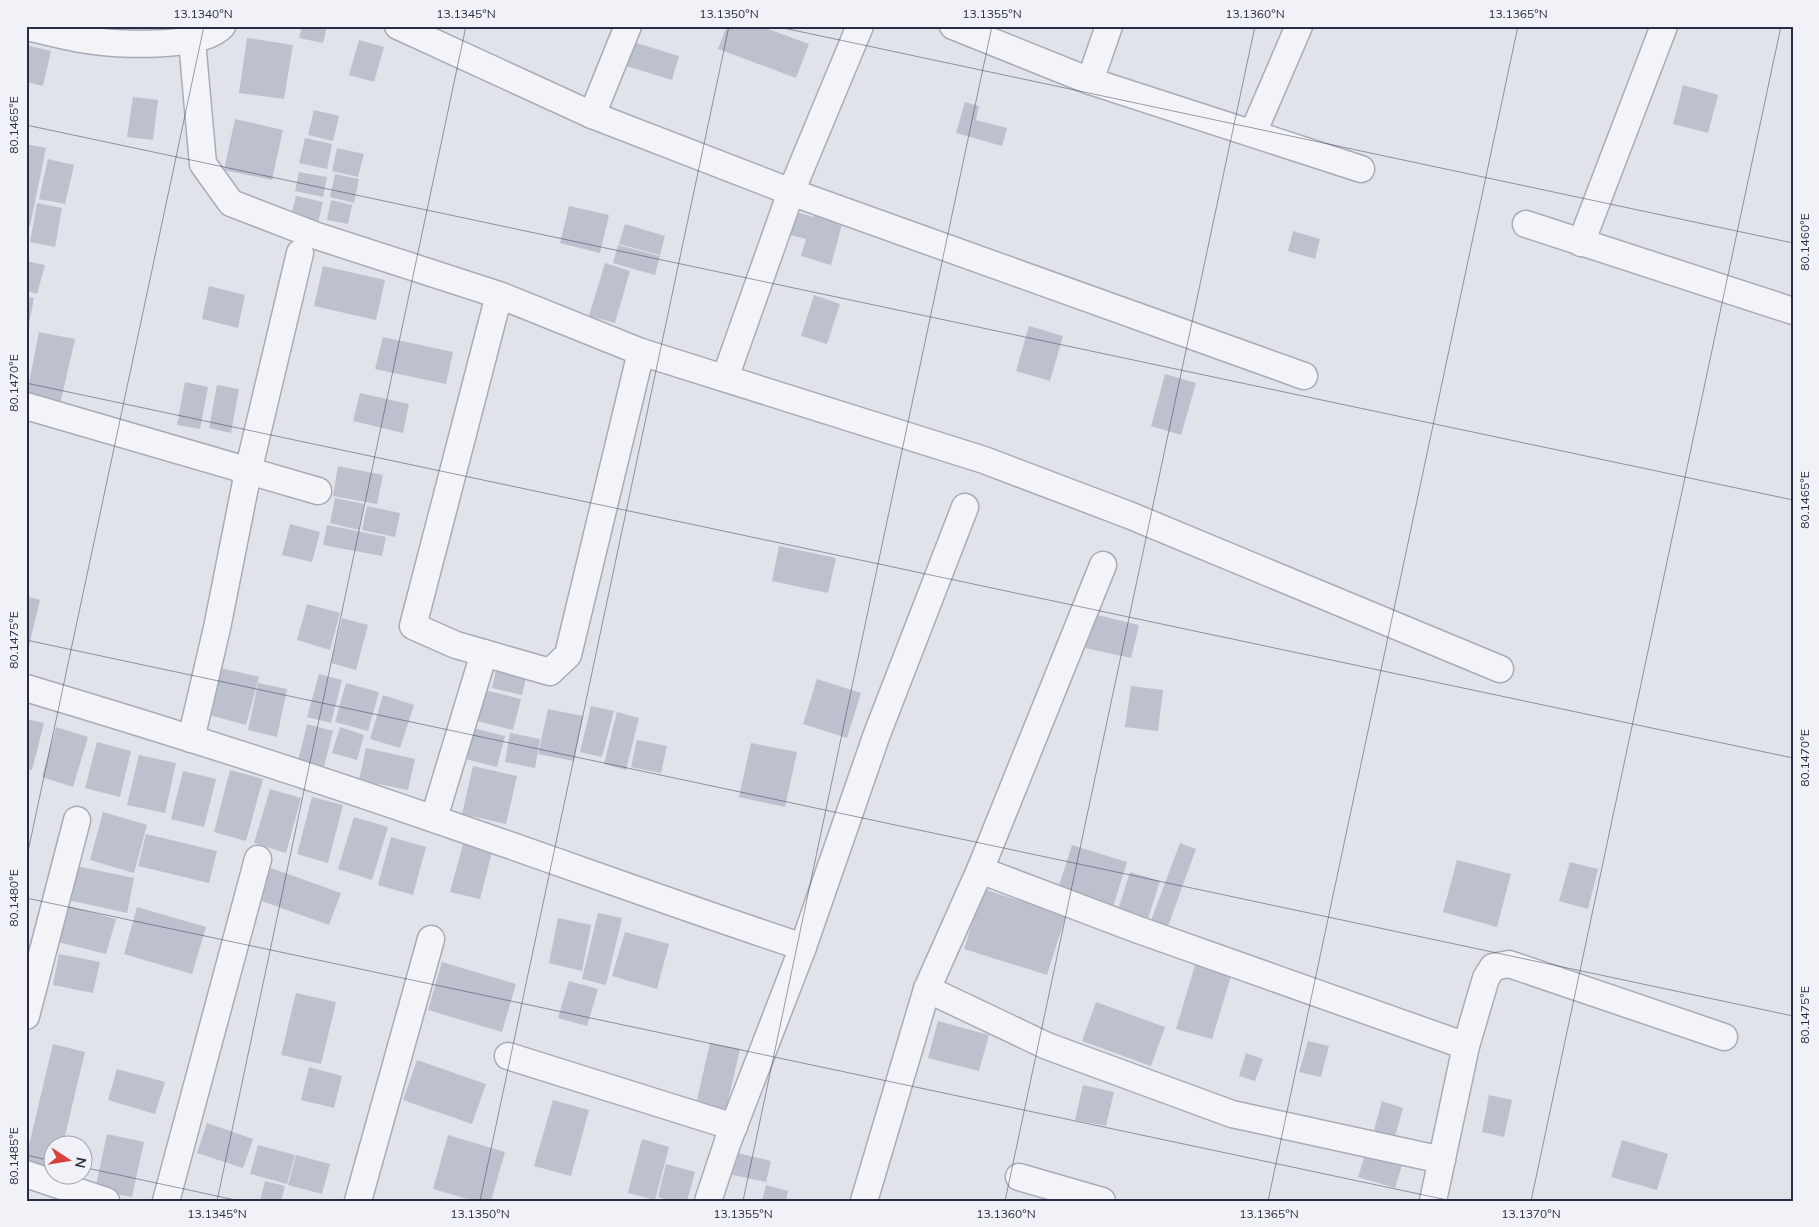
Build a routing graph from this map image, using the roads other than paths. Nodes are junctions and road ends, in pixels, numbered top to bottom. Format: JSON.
{"nodes":[{"id":1,"x":222,"y":26,"type":"edge"},
{"id":2,"x":398,"y":26,"type":"edge"},
{"id":3,"x":628,"y":26,"type":"edge"},
{"id":4,"x":860,"y":26,"type":"edge"},
{"id":5,"x":953,"y":26,"type":"edge"},
{"id":6,"x":1108,"y":26,"type":"edge"},
{"id":7,"x":1298,"y":26,"type":"edge"},
{"id":8,"x":1664,"y":26,"type":"edge"},
{"id":9,"x":26,"y":27,"type":"edge"},
{"id":10,"x":192,"y":41,"type":"junction"},
{"id":11,"x":1090,"y":80,"type":"junction"},
{"id":12,"x":592,"y":115,"type":"junction"},
{"id":13,"x":1253,"y":133,"type":"junction"},
{"id":14,"x":1361,"y":169,"type":"dead end"},
{"id":15,"x":791,"y":192,"type":"junction"},
{"id":16,"x":1526,"y":224,"type":"dead end"},
{"id":17,"x":1581,"y":242,"type":"junction"},
{"id":18,"x":300,"y":253,"type":"dead end"},
{"id":19,"x":499,"y":294,"type":"junction"},
{"id":20,"x":1793,"y":311,"type":"edge"},
{"id":21,"x":641,"y":352,"type":"junction"},
{"id":22,"x":1304,"y":376,"type":"dead end"},
{"id":23,"x":725,"y":378,"type":"junction"},
{"id":24,"x":26,"y":406,"type":"edge"},
{"id":25,"x":248,"y":472,"type":"junction"},
{"id":26,"x":318,"y":491,"type":"dead end"},
{"id":27,"x":965,"y":507,"type":"dead end"},
{"id":28,"x":1103,"y":565,"type":"dead end"},
{"id":29,"x":484,"y":653,"type":"junction"},
{"id":30,"x":1500,"y":669,"type":"dead end"},
{"id":31,"x":26,"y":688,"type":"edge"},
{"id":32,"x":191,"y":739,"type":"junction"},
{"id":33,"x":434,"y":818,"type":"junction"},
{"id":34,"x":77,"y":820,"type":"dead end"},
{"id":35,"x":258,"y":859,"type":"dead end"},
{"id":36,"x":980,"y":870,"type":"junction"},
{"id":37,"x":431,"y":938,"type":"dead end"},
{"id":38,"x":804,"y":946,"type":"junction"},
{"id":39,"x":927,"y":989,"type":"junction"},
{"id":40,"x":26,"y":1016,"type":"edge"},
{"id":41,"x":1724,"y":1037,"type":"dead end"},
{"id":42,"x":1466,"y":1046,"type":"junction"},
{"id":43,"x":508,"y":1056,"type":"dead end"},
{"id":44,"x":734,"y":1126,"type":"junction"},
{"id":45,"x":1442,"y":1160,"type":"junction"},
{"id":46,"x":26,"y":1174,"type":"edge"},
{"id":47,"x":1019,"y":1177,"type":"dead end"},
{"id":48,"x":106,"y":1201,"type":"edge"},
{"id":49,"x":166,"y":1201,"type":"edge"},
{"id":50,"x":358,"y":1201,"type":"edge"},
{"id":51,"x":708,"y":1201,"type":"edge"},
{"id":52,"x":864,"y":1201,"type":"edge"},
{"id":53,"x":1102,"y":1201,"type":"edge"},
{"id":54,"x":1433,"y":1201,"type":"edge"}],
"edges":[{"from":1,"to":10,"type":"street"},
{"from":2,"to":12,"type":"street"},
{"from":3,"to":12,"type":"street"},
{"from":4,"to":15,"type":"street"},
{"from":5,"to":11,"type":"street"},
{"from":6,"to":11,"type":"street"},
{"from":7,"to":13,"type":"street"},
{"from":8,"to":17,"type":"street"},
{"from":9,"to":10,"type":"street"},
{"from":10,"to":19,"type":"street"},
{"from":11,"to":13,"type":"street"},
{"from":12,"to":15,"type":"street"},
{"from":13,"to":14,"type":"street"},
{"from":15,"to":22,"type":"street"},
{"from":15,"to":23,"type":"street"},
{"from":16,"to":17,"type":"street"},
{"from":17,"to":20,"type":"street"},
{"from":18,"to":25,"type":"street"},
{"from":19,"to":21,"type":"street"},
{"from":19,"to":29,"type":"street"},
{"from":21,"to":23,"type":"street"},
{"from":21,"to":29,"type":"street"},
{"from":23,"to":30,"type":"street"},
{"from":24,"to":25,"type":"street"},
{"from":25,"to":26,"type":"street"},
{"from":25,"to":32,"type":"street"},
{"from":27,"to":38,"type":"street"},
{"from":28,"to":36,"type":"street"},
{"from":29,"to":33,"type":"street"},
{"from":31,"to":32,"type":"street"},
{"from":32,"to":33,"type":"street"},
{"from":33,"to":38,"type":"street"},
{"from":34,"to":40,"type":"street"},
{"from":35,"to":49,"type":"street"},
{"from":36,"to":39,"type":"street"},
{"from":36,"to":42,"type":"street"},
{"from":37,"to":50,"type":"street"},
{"from":38,"to":44,"type":"street"},
{"from":39,"to":45,"type":"street"},
{"from":39,"to":52,"type":"street"},
{"from":41,"to":42,"type":"street"},
{"from":42,"to":45,"type":"street"},
{"from":43,"to":44,"type":"street"},
{"from":44,"to":51,"type":"street"},
{"from":45,"to":54,"type":"street"},
{"from":46,"to":48,"type":"street"},
{"from":47,"to":53,"type":"street"}]}
